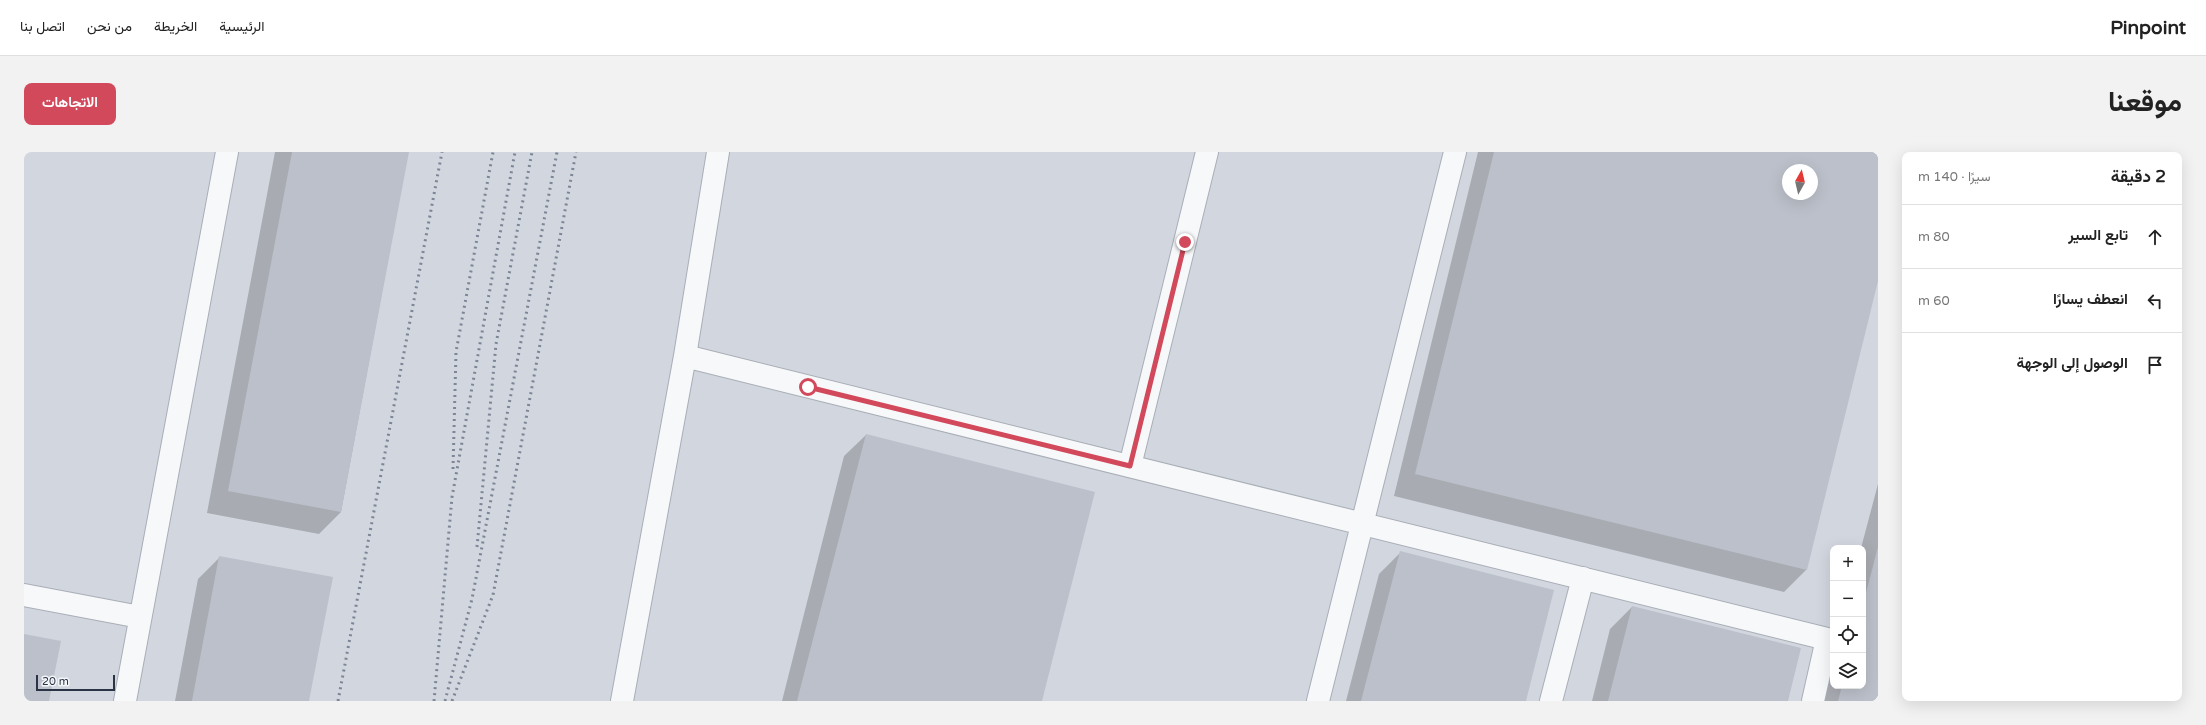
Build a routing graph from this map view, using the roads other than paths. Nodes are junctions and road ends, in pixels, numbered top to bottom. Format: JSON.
{"nodes":[{"id":1,"x":227,"y":152,"type":"edge"},
{"id":2,"x":718,"y":152,"type":"edge"},
{"id":3,"x":1207,"y":152,"type":"edge"},
{"id":4,"x":1455,"y":152,"type":"edge"},
{"id":5,"x":685,"y":356,"type":"junction"},
{"id":6,"x":1130,"y":466,"type":"junction"},
{"id":7,"x":1362,"y":524,"type":"junction"},
{"id":8,"x":1583,"y":578,"type":"junction"},
{"id":9,"x":24,"y":595,"type":"edge"},
{"id":10,"x":140,"y":617,"type":"junction"},
{"id":11,"x":125,"y":701,"type":"edge"},
{"id":12,"x":622,"y":701,"type":"edge"},
{"id":13,"x":1318,"y":701,"type":"edge"},
{"id":14,"x":1551,"y":701,"type":"edge"},
{"id":15,"x":1813,"y":701,"type":"edge"}],
"edges":[{"from":1,"to":10,"type":"lane"},
{"from":2,"to":5,"type":"lane"},
{"from":3,"to":6,"type":"lane"},
{"from":4,"to":7,"type":"lane"},
{"from":5,"to":6,"type":"lane"},
{"from":5,"to":12,"type":"lane"},
{"from":6,"to":7,"type":"lane"},
{"from":7,"to":8,"type":"lane"},
{"from":7,"to":13,"type":"lane"},
{"from":8,"to":14,"type":"lane"},
{"from":8,"to":15,"type":"lane"},
{"from":9,"to":10,"type":"lane"},
{"from":10,"to":11,"type":"lane"}]}
